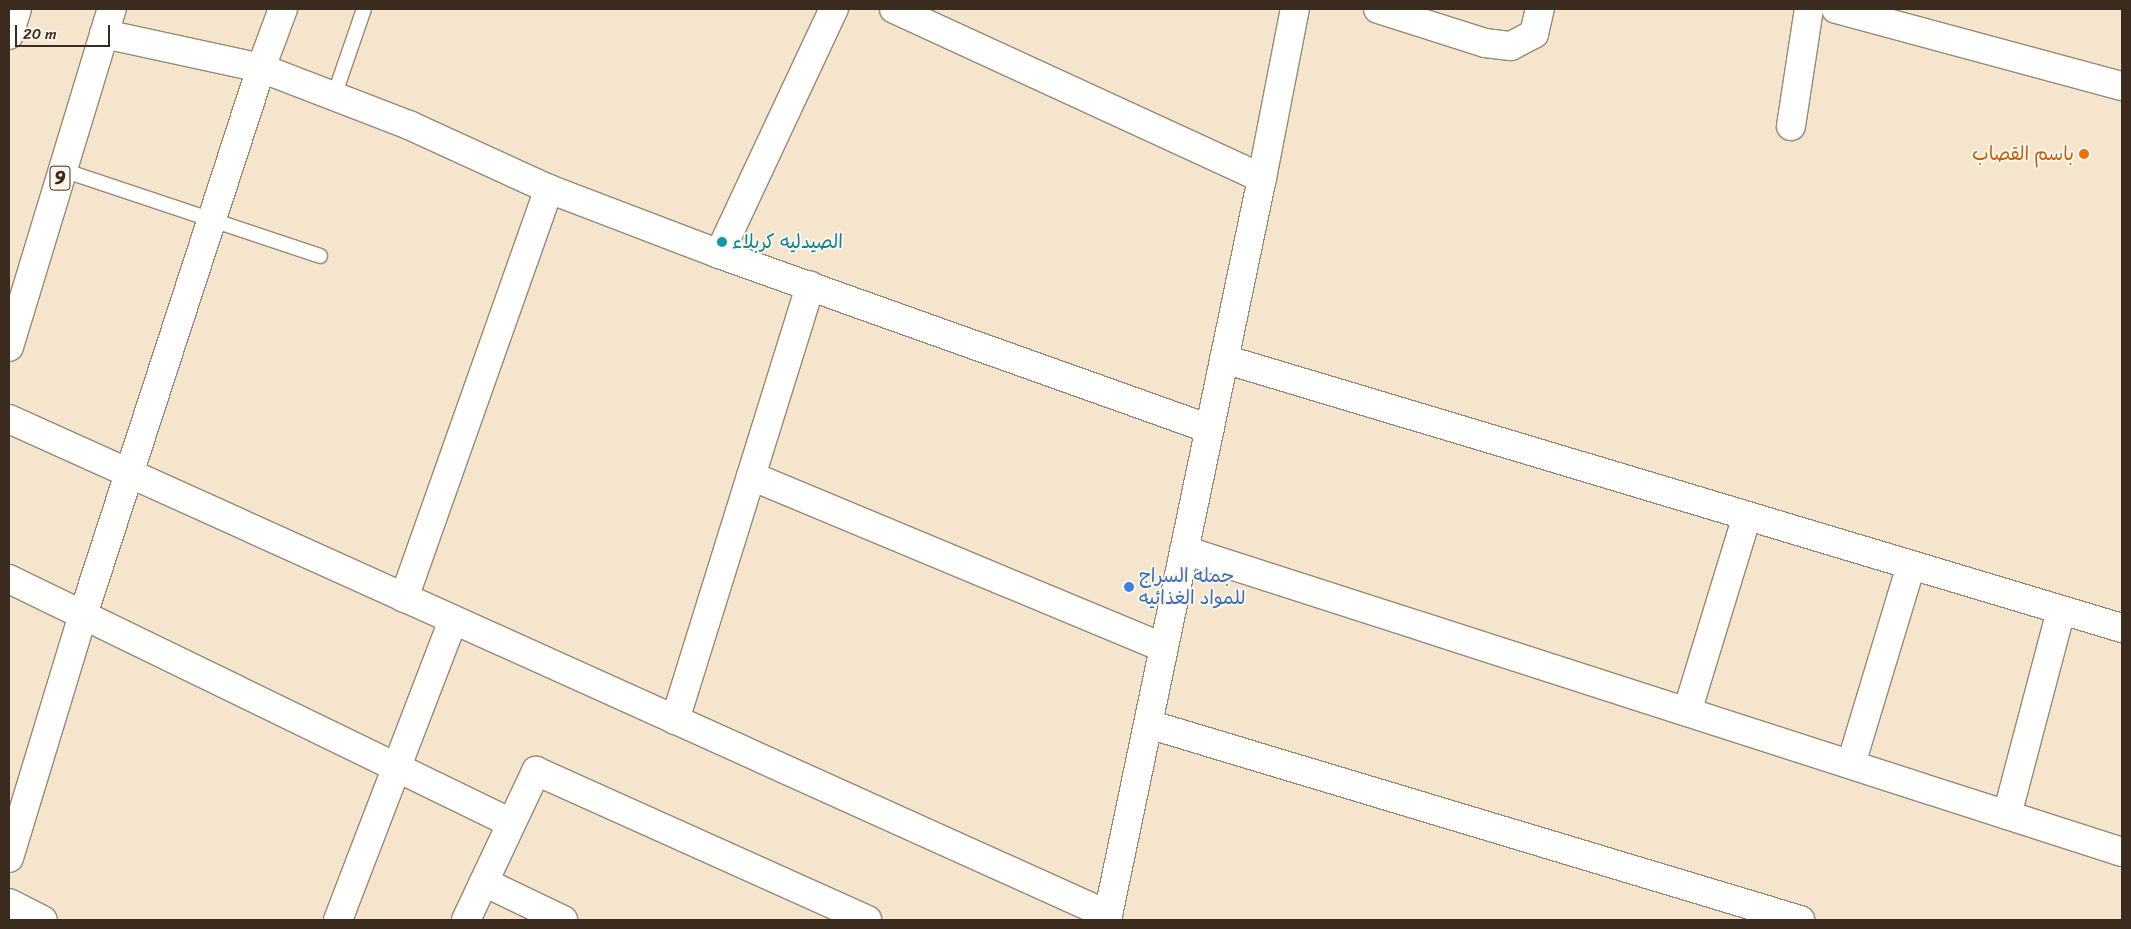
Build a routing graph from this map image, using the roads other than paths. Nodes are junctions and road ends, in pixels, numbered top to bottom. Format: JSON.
{"nodes":[{"id":1,"x":17,"y":9,"type":"edge"},
{"id":2,"x":283,"y":9,"type":"edge"},
{"id":3,"x":364,"y":9,"type":"edge"},
{"id":4,"x":834,"y":9,"type":"edge"},
{"id":5,"x":894,"y":9,"type":"edge"},
{"id":6,"x":1295,"y":9,"type":"edge"},
{"id":7,"x":1378,"y":9,"type":"edge"},
{"id":8,"x":1540,"y":9,"type":"edge"},
{"id":9,"x":1809,"y":9,"type":"edge"},
{"id":10,"x":1836,"y":9,"type":"edge"},
{"id":11,"x":108,"y":21,"type":"edge"},
{"id":12,"x":9,"y":36,"type":"edge"},
{"id":13,"x":261,"y":68,"type":"junction"},
{"id":14,"x":2122,"y":86,"type":"edge"},
{"id":15,"x":334,"y":96,"type":"junction"},
{"id":16,"x":1791,"y":126,"type":"dead end"},
{"id":17,"x":63,"y":170,"type":"junction"},
{"id":18,"x":1262,"y":178,"type":"junction"},
{"id":19,"x":549,"y":189,"type":"junction"},
{"id":20,"x":213,"y":219,"type":"junction"},
{"id":21,"x":719,"y":254,"type":"junction"},
{"id":22,"x":320,"y":256,"type":"dead end"},
{"id":23,"x":810,"y":286,"type":"junction"},
{"id":24,"x":9,"y":347,"type":"edge"},
{"id":25,"x":1224,"y":359,"type":"junction"},
{"id":26,"x":9,"y":420,"type":"edge"},
{"id":27,"x":1210,"y":429,"type":"junction"},
{"id":28,"x":131,"y":475,"type":"junction"},
{"id":29,"x":751,"y":476,"type":"junction"},
{"id":30,"x":1747,"y":516,"type":"junction"},
{"id":31,"x":1184,"y":550,"type":"junction"},
{"id":32,"x":1911,"y":565,"type":"junction"},
{"id":33,"x":9,"y":579,"type":"edge"},
{"id":34,"x":404,"y":598,"type":"junction"},
{"id":35,"x":2061,"y":610,"type":"junction"},
{"id":36,"x":84,"y":616,"type":"junction"},
{"id":37,"x":453,"y":620,"type":"junction"},
{"id":38,"x":2122,"y":628,"type":"edge"},
{"id":39,"x":1164,"y":648,"type":"junction"},
{"id":40,"x":1687,"y":712,"type":"junction"},
{"id":41,"x":676,"y":720,"type":"junction"},
{"id":42,"x":1148,"y":724,"type":"junction"},
{"id":43,"x":1851,"y":764,"type":"junction"},
{"id":44,"x":397,"y":767,"type":"junction"},
{"id":45,"x":2007,"y":815,"type":"junction"},
{"id":46,"x":511,"y":823,"type":"junction"},
{"id":47,"x":2122,"y":852,"type":"edge"},
{"id":48,"x":9,"y":858,"type":"edge"},
{"id":49,"x":484,"y":882,"type":"junction"},
{"id":50,"x":9,"y":903,"type":"edge"},
{"id":51,"x":1107,"y":918,"type":"edge"},
{"id":52,"x":43,"y":920,"type":"edge"},
{"id":53,"x":338,"y":920,"type":"edge"},
{"id":54,"x":466,"y":920,"type":"edge"},
{"id":55,"x":562,"y":920,"type":"edge"},
{"id":56,"x":867,"y":920,"type":"edge"},
{"id":57,"x":1800,"y":920,"type":"edge"}],
"edges":[{"from":1,"to":12,"type":"main road"},
{"from":2,"to":13,"type":"main road"},
{"from":3,"to":15,"type":"lane"},
{"from":4,"to":21,"type":"main road"},
{"from":5,"to":18,"type":"main road"},
{"from":6,"to":18,"type":"main road"},
{"from":7,"to":8,"type":"main road"},
{"from":9,"to":16,"type":"main road"},
{"from":10,"to":14,"type":"main road"},
{"from":11,"to":13,"type":"main road"},
{"from":11,"to":17,"type":"main road","number":"9"},
{"from":13,"to":15,"type":"main road"},
{"from":13,"to":20,"type":"main road"},
{"from":15,"to":19,"type":"main road"},
{"from":17,"to":20,"type":"lane"},
{"from":17,"to":24,"type":"main road","number":"9"},
{"from":18,"to":25,"type":"main road"},
{"from":19,"to":21,"type":"main road"},
{"from":19,"to":34,"type":"main road"},
{"from":20,"to":22,"type":"lane"},
{"from":20,"to":28,"type":"main road"},
{"from":21,"to":23,"type":"main road"},
{"from":23,"to":27,"type":"main road"},
{"from":23,"to":29,"type":"main road"},
{"from":25,"to":27,"type":"main road"},
{"from":25,"to":30,"type":"main road"},
{"from":26,"to":28,"type":"main road"},
{"from":27,"to":31,"type":"main road"},
{"from":28,"to":34,"type":"main road"},
{"from":28,"to":36,"type":"main road"},
{"from":29,"to":39,"type":"main road"},
{"from":29,"to":41,"type":"main road"},
{"from":30,"to":32,"type":"main road"},
{"from":30,"to":40,"type":"main road"},
{"from":31,"to":39,"type":"main road"},
{"from":31,"to":40,"type":"main road"},
{"from":32,"to":35,"type":"main road"},
{"from":32,"to":43,"type":"main road"},
{"from":33,"to":36,"type":"main road"},
{"from":34,"to":37,"type":"main road"},
{"from":35,"to":38,"type":"main road"},
{"from":35,"to":45,"type":"main road"},
{"from":36,"to":44,"type":"main road"},
{"from":36,"to":48,"type":"main road"},
{"from":37,"to":41,"type":"main road"},
{"from":37,"to":44,"type":"main road"},
{"from":39,"to":42,"type":"main road"},
{"from":40,"to":43,"type":"main road"},
{"from":41,"to":51,"type":"main road"},
{"from":42,"to":51,"type":"main road"},
{"from":42,"to":57,"type":"main road"},
{"from":43,"to":45,"type":"main road"},
{"from":44,"to":46,"type":"main road"},
{"from":44,"to":53,"type":"main road"},
{"from":45,"to":47,"type":"main road"},
{"from":46,"to":49,"type":"main road"},
{"from":46,"to":56,"type":"main road"},
{"from":49,"to":54,"type":"main road"},
{"from":49,"to":55,"type":"main road"},
{"from":50,"to":52,"type":"main road"}]}
